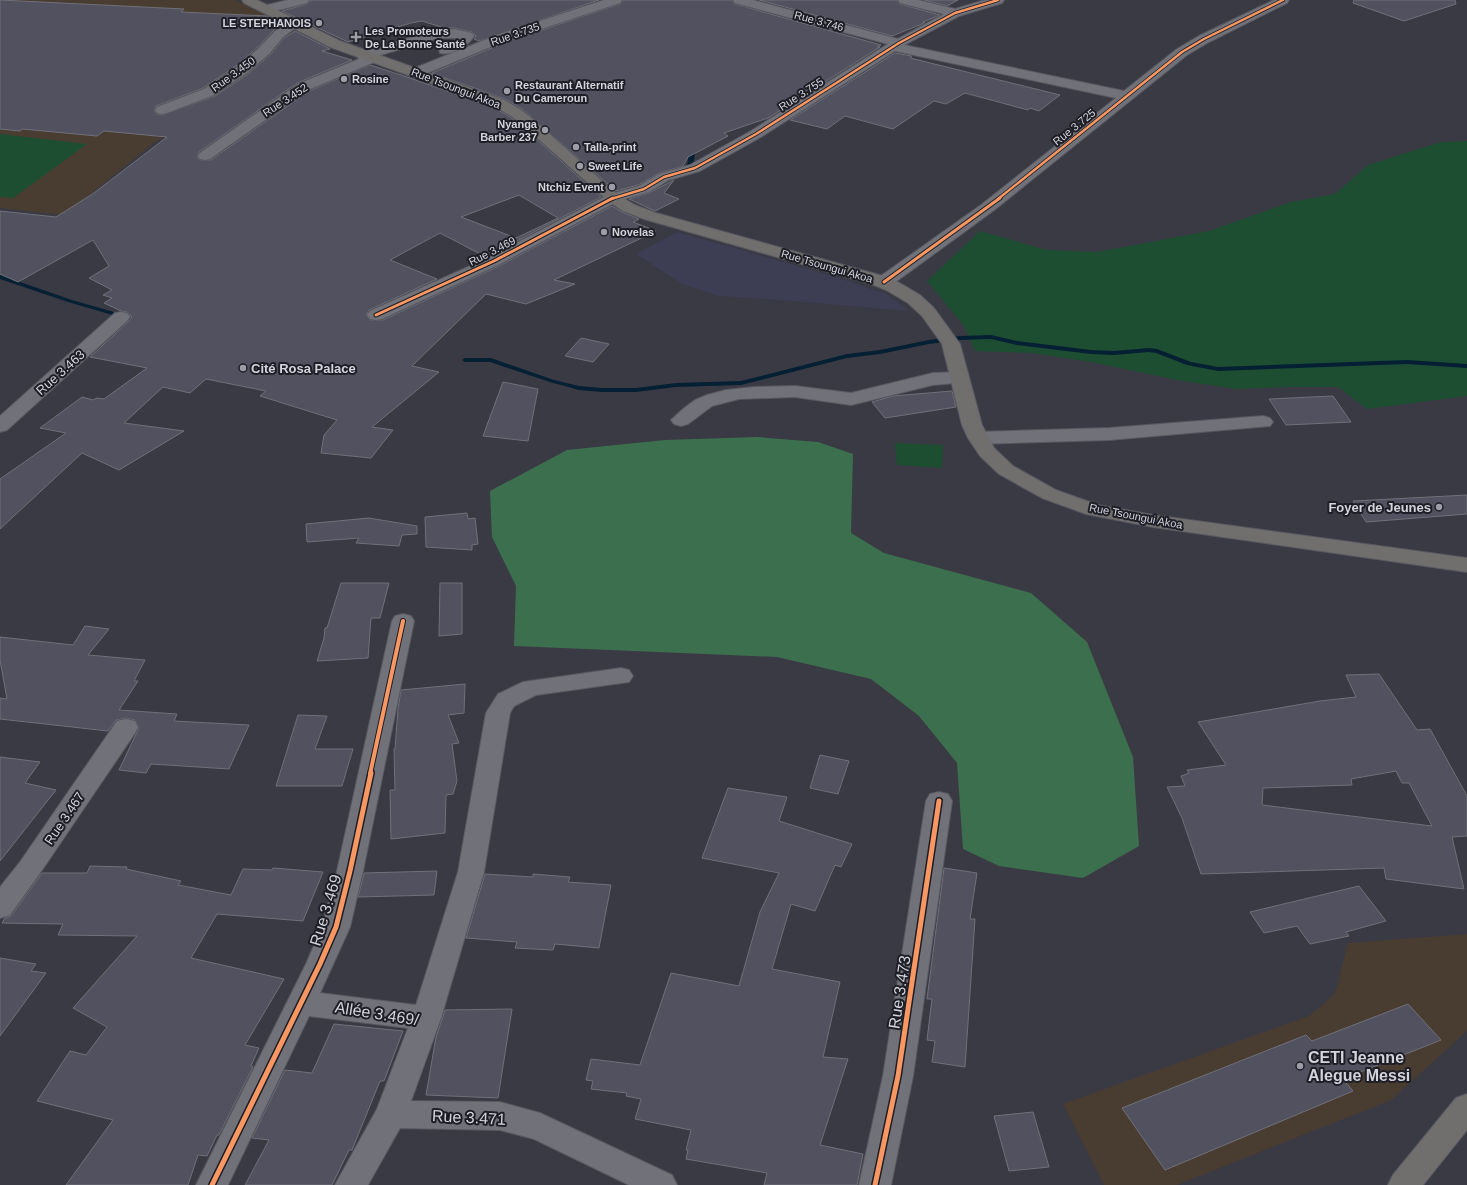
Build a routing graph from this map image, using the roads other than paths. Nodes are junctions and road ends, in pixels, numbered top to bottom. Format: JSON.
{"nodes":[{"id":1,"x":248,"y":0,"type":"edge"},
{"id":2,"x":303,"y":0,"type":"edge"},
{"id":3,"x":616,"y":0,"type":"edge"},
{"id":4,"x":739,"y":0,"type":"edge"},
{"id":5,"x":904,"y":0,"type":"edge"},
{"id":6,"x":998,"y":0,"type":"edge"},
{"id":7,"x":1283,"y":0,"type":"edge"},
{"id":8,"x":267,"y":9,"type":"junction"},
{"id":9,"x":955,"y":13,"type":"junction"},
{"id":10,"x":295,"y":24,"type":"junction"},
{"id":11,"x":896,"y":45,"type":"junction"},
{"id":12,"x":393,"y":47,"type":"junction"},
{"id":13,"x":421,"y":56,"type":"junction"},
{"id":14,"x":368,"y":57,"type":"junction"},
{"id":15,"x":410,"y":71,"type":"junction"},
{"id":16,"x":1127,"y":96,"type":"junction"},
{"id":17,"x":162,"y":110,"type":"dead end"},
{"id":18,"x":205,"y":156,"type":"dead end"},
{"id":19,"x":613,"y":198,"type":"junction"},
{"id":20,"x":884,"y":282,"type":"junction"},
{"id":21,"x":376,"y":315,"type":"dead end"},
{"id":22,"x":121,"y":317,"type":"dead end"},
{"id":23,"x":960,"y":378,"type":"junction"},
{"id":24,"x":680,"y":420,"type":"dead end"},
{"id":25,"x":1263,"y":422,"type":"dead end"},
{"id":26,"x":0,"y":426,"type":"edge"},
{"id":27,"x":978,"y":438,"type":"junction"},
{"id":28,"x":1467,"y":565,"type":"edge"},
{"id":29,"x":403,"y":621,"type":"dead end"},
{"id":30,"x":621,"y":676,"type":"dead end"},
{"id":31,"x":126,"y":727,"type":"dead end"},
{"id":32,"x":939,"y":801,"type":"dead end"},
{"id":33,"x":0,"y":907,"type":"edge"},
{"id":34,"x":301,"y":1003,"type":"junction"},
{"id":35,"x":426,"y":1018,"type":"junction"},
{"id":36,"x":1467,"y":1107,"type":"edge"},
{"id":37,"x":391,"y":1114,"type":"junction"},
{"id":38,"x":212,"y":1185,"type":"edge"},
{"id":39,"x":351,"y":1185,"type":"edge"},
{"id":40,"x":661,"y":1185,"type":"edge"},
{"id":41,"x":874,"y":1185,"type":"edge"},
{"id":42,"x":1404,"y":1185,"type":"edge"}],
"edges":[{"from":1,"to":8,"type":"main road","name":"Rue Tsoungui Akoa"},
{"from":2,"to":8,"type":"street"},
{"from":3,"to":15,"type":"street","name":"Rue 3.735"},
{"from":4,"to":11,"type":"street","name":"Rue 3.746"},
{"from":5,"to":9,"type":"street"},
{"from":6,"to":9,"type":"street","name":"Rue 3.755"},
{"from":7,"to":16,"type":"street","name":"Rue 3.725"},
{"from":8,"to":10,"type":"main road","name":"Rue Tsoungui Akoa"},
{"from":9,"to":11,"type":"street","name":"Rue 3.755"},
{"from":10,"to":14,"type":"main road","name":"Rue Tsoungui Akoa"},
{"from":10,"to":17,"type":"street","name":"Rue 3.450"},
{"from":11,"to":16,"type":"street","name":"Rue 3.746"},
{"from":11,"to":19,"type":"street","name":"Rue 3.755"},
{"from":12,"to":13,"type":"street"},
{"from":12,"to":13,"type":"street","name":"Rue 3.452"},
{"from":12,"to":14,"type":"street","name":"Rue 3.452"},
{"from":13,"to":15,"type":"street"},
{"from":14,"to":15,"type":"main road","name":"Rue Tsoungui Akoa"},
{"from":14,"to":18,"type":"street","name":"Rue 3.452"},
{"from":15,"to":19,"type":"main road","name":"Rue Tsoungui Akoa"},
{"from":16,"to":20,"type":"street","name":"Rue 3.725"},
{"from":19,"to":20,"type":"main road","name":"Rue Tsoungui Akoa"},
{"from":19,"to":21,"type":"street","name":"Rue 3.469"},
{"from":20,"to":23,"type":"main road","name":"Rue Tsoungui Akoa"},
{"from":22,"to":26,"type":"street","name":"Rue 3.463"},
{"from":23,"to":24,"type":"street"},
{"from":23,"to":27,"type":"main road","name":"Rue Tsoungui Akoa"},
{"from":25,"to":27,"type":"street"},
{"from":27,"to":28,"type":"main road","name":"Rue Tsoungui Akoa"},
{"from":29,"to":34,"type":"street","name":"Rue 3.469"},
{"from":30,"to":35,"type":"street"},
{"from":31,"to":33,"type":"street","name":"Rue 3.467"},
{"from":32,"to":41,"type":"street","name":"Rue 3.473"},
{"from":34,"to":35,"type":"street","name":"Allée 3.469/"},
{"from":34,"to":38,"type":"street","name":"Rue 3.469"},
{"from":35,"to":37,"type":"street","name":"Allée 3.469/"},
{"from":36,"to":42,"type":"main road"},
{"from":37,"to":39,"type":"street"},
{"from":37,"to":40,"type":"street","name":"Rue 3.471"}]}
